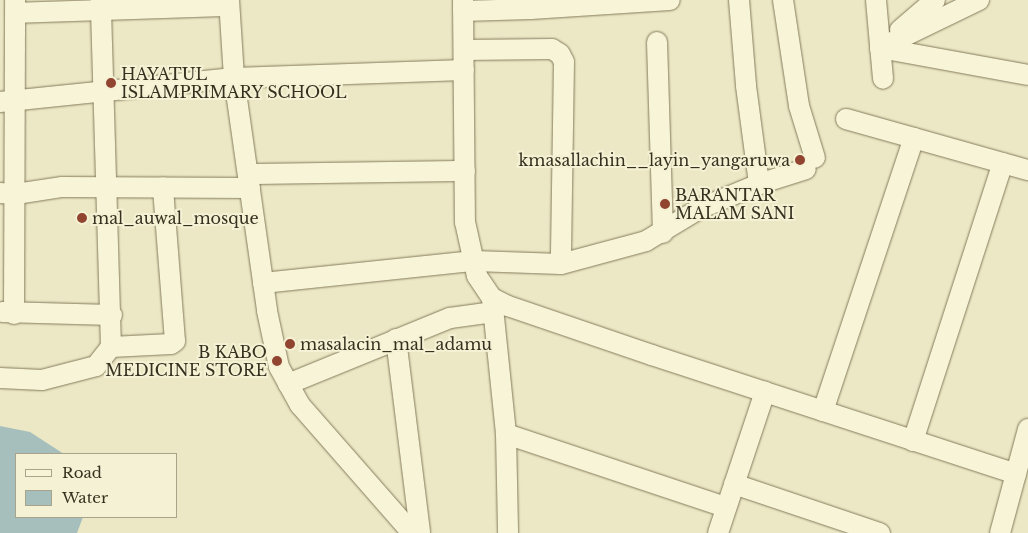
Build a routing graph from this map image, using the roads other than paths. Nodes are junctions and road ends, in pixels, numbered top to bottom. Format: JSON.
{"nodes":[{"id":1,"x":670,"y":0,"type":"edge"},
{"id":2,"x":739,"y":0,"type":"edge"},
{"id":3,"x":783,"y":0,"type":"edge"},
{"id":4,"x":876,"y":0,"type":"edge"},
{"id":5,"x":935,"y":0,"type":"edge"},
{"id":6,"x":979,"y":0,"type":"edge"},
{"id":7,"x":229,"y":3,"type":"edge"},
{"id":8,"x":102,"y":4,"type":"edge"},
{"id":9,"x":463,"y":5,"type":"edge"},
{"id":10,"x":12,"y":14,"type":"edge"},
{"id":11,"x":657,"y":42,"type":"dead end"},
{"id":12,"x":880,"y":48,"type":"junction"},
{"id":13,"x":917,"y":49,"type":"dead end"},
{"id":14,"x":464,"y":50,"type":"junction"},
{"id":15,"x":464,"y":70,"type":"junction"},
{"id":16,"x":1028,"y":74,"type":"edge"},
{"id":17,"x":234,"y":78,"type":"junction"},
{"id":18,"x":883,"y":79,"type":"dead end"},
{"id":19,"x":103,"y":90,"type":"junction"},
{"id":20,"x":7,"y":101,"type":"edge"},
{"id":21,"x":846,"y":119,"type":"dead end"},
{"id":22,"x":914,"y":138,"type":"junction"},
{"id":23,"x":1004,"y":163,"type":"junction"},
{"id":24,"x":1028,"y":170,"type":"edge"},
{"id":25,"x":465,"y":171,"type":"junction"},
{"id":26,"x":249,"y":181,"type":"junction"},
{"id":27,"x":759,"y":184,"type":"junction"},
{"id":28,"x":108,"y":187,"type":"junction"},
{"id":29,"x":163,"y":187,"type":"junction"},
{"id":30,"x":8,"y":194,"type":"edge"},
{"id":31,"x":663,"y":233,"type":"junction"},
{"id":32,"x":474,"y":261,"type":"junction"},
{"id":33,"x":561,"y":264,"type":"junction"},
{"id":34,"x":263,"y":283,"type":"junction"},
{"id":35,"x":493,"y":305,"type":"junction"},
{"id":36,"x":7,"y":313,"type":"edge"},
{"id":37,"x":112,"y":315,"type":"junction"},
{"id":38,"x":396,"y":340,"type":"junction"},
{"id":39,"x":112,"y":348,"type":"junction"},
{"id":40,"x":0,"y":378,"type":"edge"},
{"id":41,"x":288,"y":384,"type":"junction"},
{"id":42,"x":764,"y":392,"type":"junction"},
{"id":43,"x":823,"y":411,"type":"junction"},
{"id":44,"x":1028,"y":429,"type":"edge"},
{"id":45,"x":506,"y":434,"type":"junction"},
{"id":46,"x":913,"y":440,"type":"junction"},
{"id":47,"x":1025,"y":455,"type":"edge"},
{"id":48,"x":1016,"y":474,"type":"junction"},
{"id":49,"x":734,"y":484,"type":"junction"},
{"id":50,"x":726,"y":507,"type":"junction"},
{"id":51,"x":412,"y":533,"type":"edge"},
{"id":52,"x":420,"y":533,"type":"edge"},
{"id":53,"x":508,"y":533,"type":"edge"},
{"id":54,"x":718,"y":533,"type":"edge"},
{"id":55,"x":880,"y":533,"type":"edge"},
{"id":56,"x":1000,"y":533,"type":"edge"}],
"edges":[{"from":1,"to":9,"type":"street"},
{"from":2,"to":27,"type":"street"},
{"from":3,"to":27,"type":"street"},
{"from":4,"to":12,"type":"street"},
{"from":5,"to":12,"type":"street"},
{"from":6,"to":12,"type":"street"},
{"from":7,"to":8,"type":"street"},
{"from":7,"to":17,"type":"street"},
{"from":8,"to":10,"type":"street"},
{"from":8,"to":19,"type":"street"},
{"from":9,"to":14,"type":"street"},
{"from":10,"to":20,"type":"street"},
{"from":11,"to":31,"type":"street"},
{"from":12,"to":16,"type":"street"},
{"from":12,"to":18,"type":"street"},
{"from":13,"to":16,"type":"street"},
{"from":14,"to":15,"type":"street"},
{"from":14,"to":33,"type":"street"},
{"from":15,"to":17,"type":"street"},
{"from":15,"to":25,"type":"street"},
{"from":17,"to":19,"type":"street"},
{"from":17,"to":26,"type":"street"},
{"from":19,"to":20,"type":"street"},
{"from":19,"to":28,"type":"street"},
{"from":20,"to":30,"type":"street"},
{"from":21,"to":22,"type":"street"},
{"from":22,"to":23,"type":"street"},
{"from":22,"to":43,"type":"street"},
{"from":23,"to":24,"type":"street"},
{"from":23,"to":46,"type":"street"},
{"from":25,"to":26,"type":"street"},
{"from":25,"to":32,"type":"street"},
{"from":26,"to":29,"type":"street"},
{"from":26,"to":34,"type":"street"},
{"from":27,"to":31,"type":"street"},
{"from":28,"to":29,"type":"street"},
{"from":28,"to":30,"type":"street"},
{"from":28,"to":37,"type":"street"},
{"from":29,"to":39,"type":"street"},
{"from":30,"to":36,"type":"street"},
{"from":31,"to":33,"type":"street"},
{"from":32,"to":33,"type":"street"},
{"from":32,"to":34,"type":"street"},
{"from":32,"to":35,"type":"street"},
{"from":34,"to":41,"type":"street"},
{"from":35,"to":38,"type":"street"},
{"from":35,"to":42,"type":"street"},
{"from":35,"to":45,"type":"street"},
{"from":36,"to":37,"type":"street"},
{"from":37,"to":39,"type":"street"},
{"from":38,"to":41,"type":"street"},
{"from":38,"to":52,"type":"street"},
{"from":39,"to":40,"type":"street"},
{"from":41,"to":51,"type":"street"},
{"from":42,"to":43,"type":"street"},
{"from":42,"to":49,"type":"street"},
{"from":43,"to":46,"type":"street"},
{"from":44,"to":47,"type":"street"},
{"from":45,"to":50,"type":"street"},
{"from":45,"to":53,"type":"street"},
{"from":46,"to":48,"type":"street"},
{"from":47,"to":48,"type":"street"},
{"from":48,"to":56,"type":"street"},
{"from":49,"to":50,"type":"street"},
{"from":49,"to":55,"type":"street"},
{"from":50,"to":54,"type":"street"}]}
